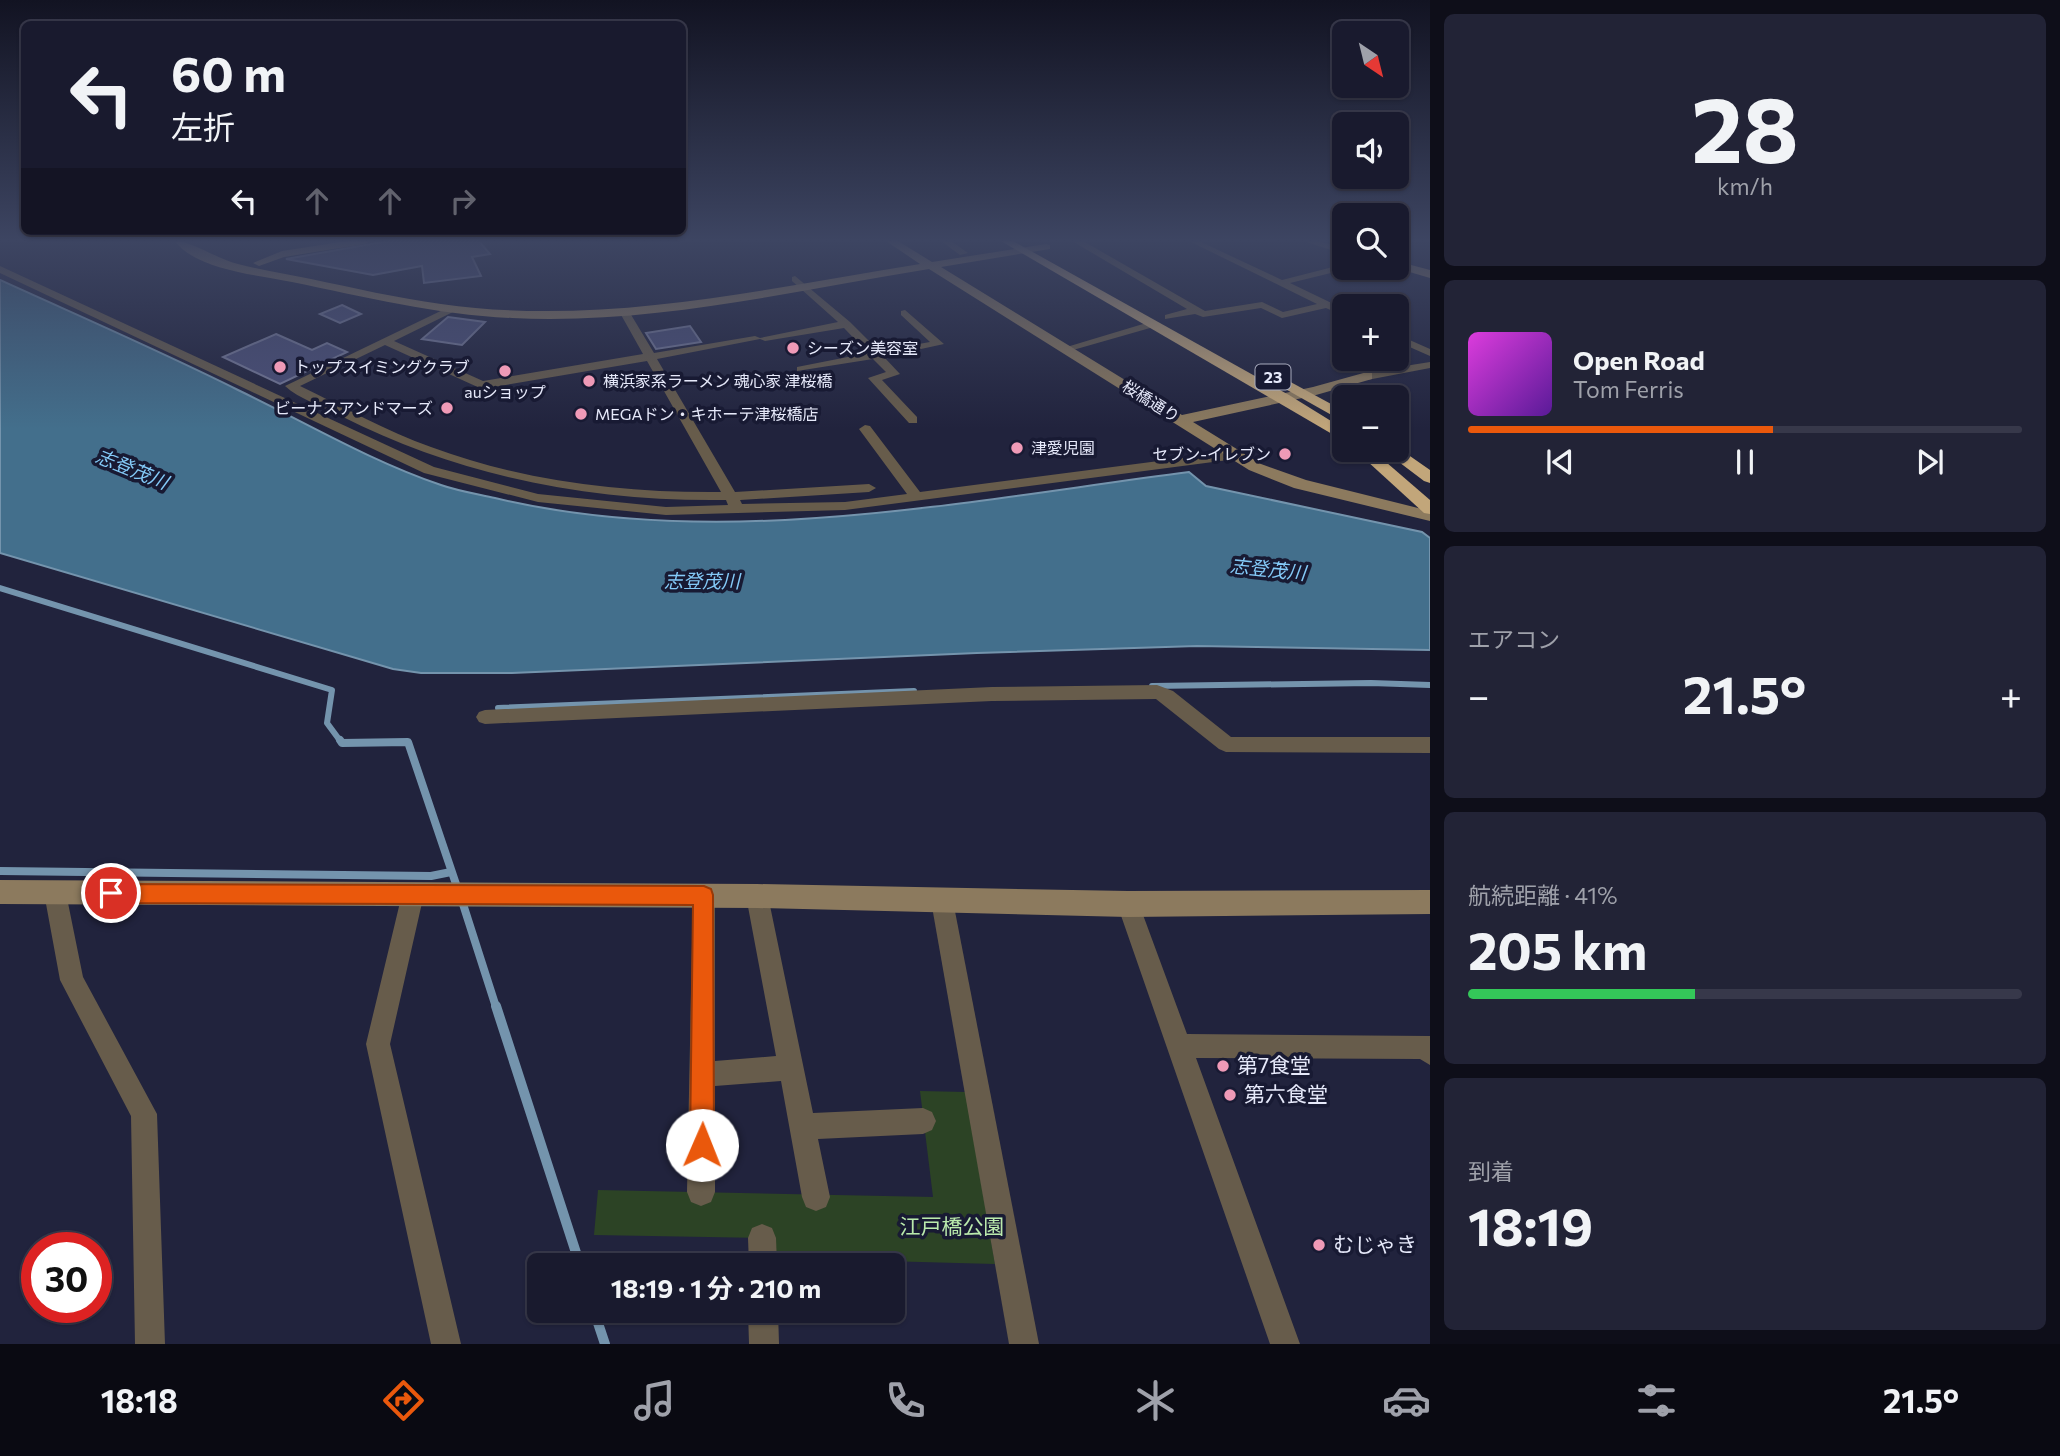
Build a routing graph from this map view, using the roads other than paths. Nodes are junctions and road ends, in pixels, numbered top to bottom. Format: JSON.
{"nodes":[{"id":1,"x":74,"y":304,"type":"edge"},
{"id":2,"x":424,"y":304,"type":"edge"},
{"id":3,"x":487,"y":304,"type":"edge"},
{"id":4,"x":640,"y":304,"type":"edge"},
{"id":5,"x":677,"y":304,"type":"edge"},
{"id":6,"x":824,"y":304,"type":"edge"},
{"id":7,"x":993,"y":304,"type":"edge"},
{"id":8,"x":1117,"y":304,"type":"edge"},
{"id":9,"x":1186,"y":304,"type":"edge"},
{"id":10,"x":1324,"y":304,"type":"edge"},
{"id":11,"x":1327,"y":305,"type":"junction"},
{"id":12,"x":1332,"y":307,"type":"edge"},
{"id":13,"x":451,"y":309,"type":"junction"},
{"id":14,"x":1197,"y":310,"type":"junction"},
{"id":15,"x":625,"y":313,"type":"junction"},
{"id":16,"x":905,"y":313,"type":"dead end"},
{"id":17,"x":1175,"y":320,"type":"joint"},
{"id":18,"x":846,"y":324,"type":"junction"},
{"id":19,"x":1153,"y":324,"type":"junction"},
{"id":20,"x":385,"y":341,"type":"junction"},
{"id":21,"x":1409,"y":343,"type":"edge"},
{"id":22,"x":1066,"y":349,"type":"junction"},
{"id":23,"x":1430,"y":352,"type":"edge"},
{"id":24,"x":878,"y":355,"type":"junction"},
{"id":25,"x":650,"y":357,"type":"junction"},
{"id":26,"x":1430,"y":365,"type":"edge"},
{"id":27,"x":801,"y":369,"type":"dead end"},
{"id":28,"x":1367,"y":376,"type":"joint"},
{"id":29,"x":1303,"y":394,"type":"junction"},
{"id":30,"x":1283,"y":398,"type":"junction"},
{"id":31,"x":1332,"y":410,"type":"edge"},
{"id":32,"x":913,"y":420,"type":"dead end"},
{"id":33,"x":1182,"y":421,"type":"junction"},
{"id":34,"x":865,"y":429,"type":"dead end"},
{"id":35,"x":1332,"y":429,"type":"edge"},
{"id":36,"x":1236,"y":455,"type":"junction"},
{"id":37,"x":1377,"y":462,"type":"edge"},
{"id":38,"x":1408,"y":462,"type":"edge"},
{"id":39,"x":1430,"y":478,"type":"edge"},
{"id":40,"x":869,"y":488,"type":"dead end"},
{"id":41,"x":729,"y":495,"type":"junction"},
{"id":42,"x":917,"y":497,"type":"junction"},
{"id":43,"x":1430,"y":509,"type":"edge"},
{"id":44,"x":738,"y":510,"type":"junction"},
{"id":45,"x":1430,"y":516,"type":"edge"},
{"id":46,"x":485,"y":717,"type":"dead end"},
{"id":47,"x":1430,"y":745,"type":"edge"},
{"id":48,"x":0,"y":892,"type":"edge"},
{"id":49,"x":55,"y":893,"type":"junction"},
{"id":50,"x":413,"y":894,"type":"junction"},
{"id":51,"x":704,"y":895,"type":"junction"},
{"id":52,"x":757,"y":896,"type":"junction"},
{"id":53,"x":942,"y":901,"type":"junction"},
{"id":54,"x":1430,"y":902,"type":"edge"},
{"id":55,"x":1128,"y":904,"type":"junction"},
{"id":56,"x":1180,"y":1045,"type":"junction"},
{"id":57,"x":1430,"y":1054,"type":"edge"},
{"id":58,"x":791,"y":1068,"type":"junction"},
{"id":59,"x":703,"y":1074,"type":"junction"},
{"id":60,"x":923,"y":1121,"type":"dead end"},
{"id":61,"x":802,"y":1127,"type":"junction"},
{"id":62,"x":701,"y":1192,"type":"dead end"},
{"id":63,"x":816,"y":1197,"type":"dead end"},
{"id":64,"x":763,"y":1323,"type":"edge"},
{"id":65,"x":150,"y":1344,"type":"edge"},
{"id":66,"x":446,"y":1344,"type":"edge"},
{"id":67,"x":764,"y":1344,"type":"edge"},
{"id":68,"x":1024,"y":1344,"type":"edge"},
{"id":69,"x":1285,"y":1344,"type":"edge"}],
"edges":[{"from":1,"to":44,"type":"street"},
{"from":2,"to":13,"type":"main road"},
{"from":3,"to":4,"type":"main road"},
{"from":5,"to":15,"type":"main road"},
{"from":6,"to":18,"type":"street"},
{"from":7,"to":22,"type":"main road","name":"桜橋通り"},
{"from":8,"to":19,"type":"highway","number":"23"},
{"from":9,"to":14,"type":"street"},
{"from":10,"to":11,"type":"street"},
{"from":11,"to":12,"type":"street"},
{"from":11,"to":14,"type":"street"},
{"from":13,"to":15,"type":"main road"},
{"from":13,"to":20,"type":"street"},
{"from":14,"to":17,"type":"street"},
{"from":15,"to":25,"type":"street"},
{"from":16,"to":24,"type":"street"},
{"from":17,"to":29,"type":"highway","number":"23"},
{"from":18,"to":24,"type":"street"},
{"from":18,"to":25,"type":"street"},
{"from":19,"to":22,"type":"street"},
{"from":19,"to":30,"type":"highway","number":"23"},
{"from":20,"to":25,"type":"street"},
{"from":20,"to":41,"type":"street"},
{"from":21,"to":23,"type":"street"},
{"from":22,"to":33,"type":"main road","name":"桜橋通り"},
{"from":24,"to":27,"type":"street"},
{"from":24,"to":32,"type":"street"},
{"from":25,"to":41,"type":"street"},
{"from":26,"to":28,"type":"street"},
{"from":28,"to":29,"type":"main road"},
{"from":29,"to":30,"type":"main road"},
{"from":29,"to":31,"type":"highway","number":"23"},
{"from":30,"to":33,"type":"main road"},
{"from":30,"to":35,"type":"highway","number":"23"},
{"from":33,"to":36,"type":"main road","name":"桜橋通り"},
{"from":34,"to":42,"type":"street"},
{"from":36,"to":42,"type":"street"},
{"from":36,"to":45,"type":"main road","name":"桜橋通り"},
{"from":37,"to":43,"type":"highway"},
{"from":38,"to":39,"type":"highway"},
{"from":40,"to":41,"type":"street"},
{"from":41,"to":44,"type":"street"},
{"from":42,"to":44,"type":"street"},
{"from":46,"to":47,"type":"street"},
{"from":48,"to":49,"type":"main road"},
{"from":49,"to":50,"type":"main road"},
{"from":49,"to":65,"type":"street"},
{"from":50,"to":51,"type":"main road"},
{"from":50,"to":66,"type":"street"},
{"from":51,"to":52,"type":"main road"},
{"from":51,"to":59,"type":"street"},
{"from":52,"to":53,"type":"main road"},
{"from":52,"to":58,"type":"street"},
{"from":53,"to":55,"type":"main road"},
{"from":53,"to":68,"type":"street"},
{"from":54,"to":55,"type":"main road"},
{"from":55,"to":56,"type":"street"},
{"from":56,"to":57,"type":"street"},
{"from":56,"to":69,"type":"street"},
{"from":58,"to":59,"type":"street"},
{"from":58,"to":61,"type":"street"},
{"from":59,"to":62,"type":"street"},
{"from":60,"to":61,"type":"street"},
{"from":61,"to":63,"type":"street"},
{"from":64,"to":67,"type":"street"}]}
